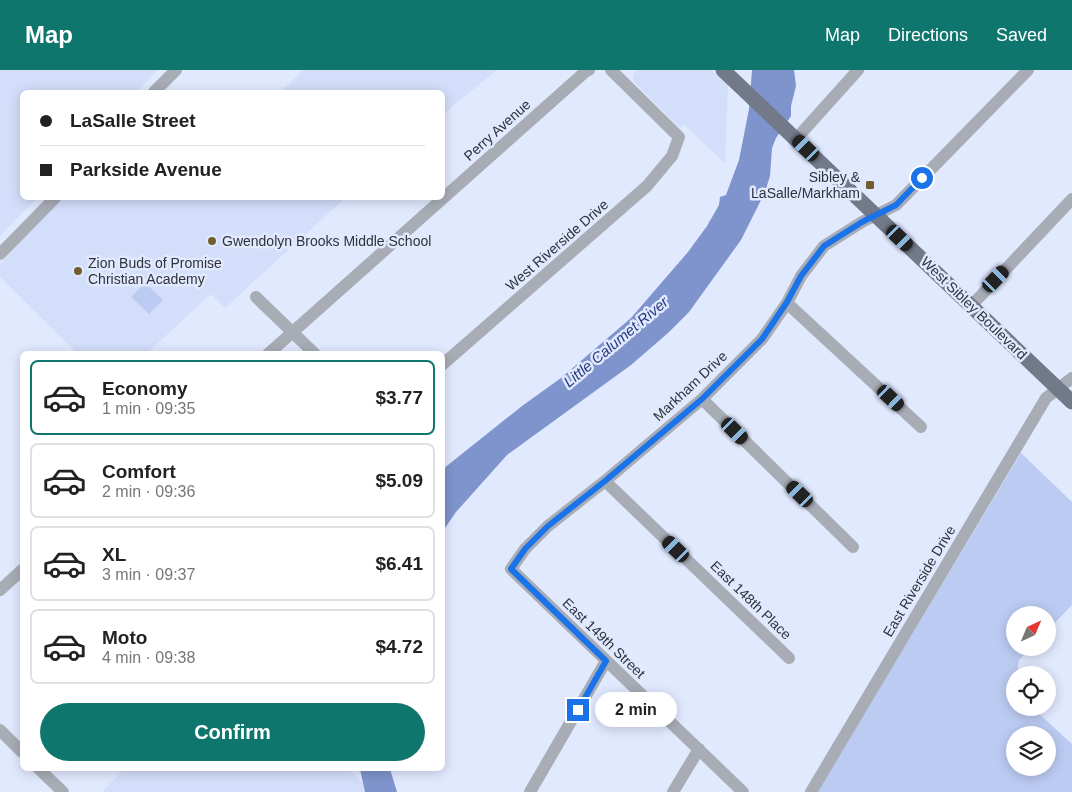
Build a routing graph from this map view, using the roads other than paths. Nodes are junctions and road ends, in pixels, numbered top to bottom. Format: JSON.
{"nodes":[{"id":1,"x":176,"y":70,"type":"edge"},
{"id":2,"x":589,"y":70,"type":"edge"},
{"id":3,"x":858,"y":70,"type":"edge"},
{"id":4,"x":1028,"y":70,"type":"edge"},
{"id":5,"x":619,"y":72,"type":"edge"},
{"id":6,"x":725,"y":72,"type":"edge"},
{"id":7,"x":156,"y":90,"type":"edge"},
{"id":8,"x":794,"y":137,"type":"junction"},
{"id":9,"x":445,"y":196,"type":"edge"},
{"id":10,"x":1072,"y":199,"type":"edge"},
{"id":11,"x":53,"y":200,"type":"edge"},
{"id":12,"x":441,"y":200,"type":"edge"},
{"id":13,"x":876,"y":215,"type":"junction"},
{"id":14,"x":0,"y":254,"type":"edge"},
{"id":15,"x":256,"y":296,"type":"dead end"},
{"id":16,"x":787,"y":302,"type":"junction"},
{"id":17,"x":971,"y":306,"type":"junction"},
{"id":18,"x":292,"y":332,"type":"junction"},
{"id":19,"x":271,"y":351,"type":"edge"},
{"id":20,"x":312,"y":351,"type":"edge"},
{"id":21,"x":445,"y":362,"type":"edge"},
{"id":22,"x":1072,"y":378,"type":"edge"},
{"id":23,"x":1058,"y":389,"type":"junction"},
{"id":24,"x":702,"y":399,"type":"junction"},
{"id":25,"x":1072,"y":402,"type":"edge"},
{"id":26,"x":921,"y":427,"type":"dead end"},
{"id":27,"x":605,"y":481,"type":"junction"},
{"id":28,"x":853,"y":547,"type":"dead end"},
{"id":29,"x":511,"y":569,"type":"joint"},
{"id":30,"x":20,"y":572,"type":"edge"},
{"id":31,"x":0,"y":590,"type":"edge"},
{"id":32,"x":789,"y":658,"type":"dead end"},
{"id":33,"x":606,"y":661,"type":"junction"},
{"id":34,"x":0,"y":730,"type":"edge"},
{"id":35,"x":20,"y":736,"type":"edge"},
{"id":36,"x":12,"y":742,"type":"junction"},
{"id":37,"x":698,"y":749,"type":"junction"},
{"id":38,"x":20,"y":750,"type":"edge"},
{"id":39,"x":41,"y":771,"type":"edge"},
{"id":40,"x":63,"y":792,"type":"edge"},
{"id":41,"x":530,"y":792,"type":"edge"},
{"id":42,"x":673,"y":792,"type":"edge"},
{"id":43,"x":743,"y":792,"type":"edge"},
{"id":44,"x":811,"y":792,"type":"edge"}],
"edges":[{"from":1,"to":7,"type":"street"},
{"from":2,"to":9,"type":"street","name":"Perry Avenue"},
{"from":3,"to":8,"type":"street"},
{"from":4,"to":13,"type":"street","name":"Markham Drive"},
{"from":5,"to":21,"type":"street","name":"West Riverside Drive"},
{"from":6,"to":8,"type":"main road","name":"West Sibley Boulevard"},
{"from":8,"to":13,"type":"main road","name":"West Sibley Boulevard"},
{"from":10,"to":17,"type":"street"},
{"from":11,"to":14,"type":"street"},
{"from":12,"to":18,"type":"street","name":"Perry Avenue"},
{"from":13,"to":16,"type":"street","name":"Markham Drive"},
{"from":13,"to":17,"type":"main road","name":"West Sibley Boulevard"},
{"from":15,"to":18,"type":"street"},
{"from":16,"to":24,"type":"street","name":"Markham Drive"},
{"from":16,"to":26,"type":"street"},
{"from":17,"to":23,"type":"main road","name":"West Sibley Boulevard"},
{"from":18,"to":19,"type":"street","name":"Perry Avenue"},
{"from":18,"to":20,"type":"street"},
{"from":22,"to":23,"type":"street","name":"East Riverside Drive"},
{"from":23,"to":25,"type":"main road","name":"West Sibley Boulevard"},
{"from":23,"to":44,"type":"street","name":"East Riverside Drive"},
{"from":24,"to":27,"type":"street","name":"Markham Drive"},
{"from":24,"to":28,"type":"street"},
{"from":27,"to":29,"type":"street","name":"Markham Drive"},
{"from":27,"to":32,"type":"street","name":"East 148th Place"},
{"from":29,"to":33,"type":"street","name":"East 149th Street"},
{"from":30,"to":31,"type":"street"},
{"from":33,"to":37,"type":"street","name":"East 149th Street"},
{"from":33,"to":41,"type":"street"},
{"from":34,"to":36,"type":"street"},
{"from":35,"to":36,"type":"street"},
{"from":36,"to":38,"type":"street"},
{"from":37,"to":42,"type":"street"},
{"from":37,"to":43,"type":"street","name":"East 149th Street"},
{"from":39,"to":40,"type":"street"}]}
